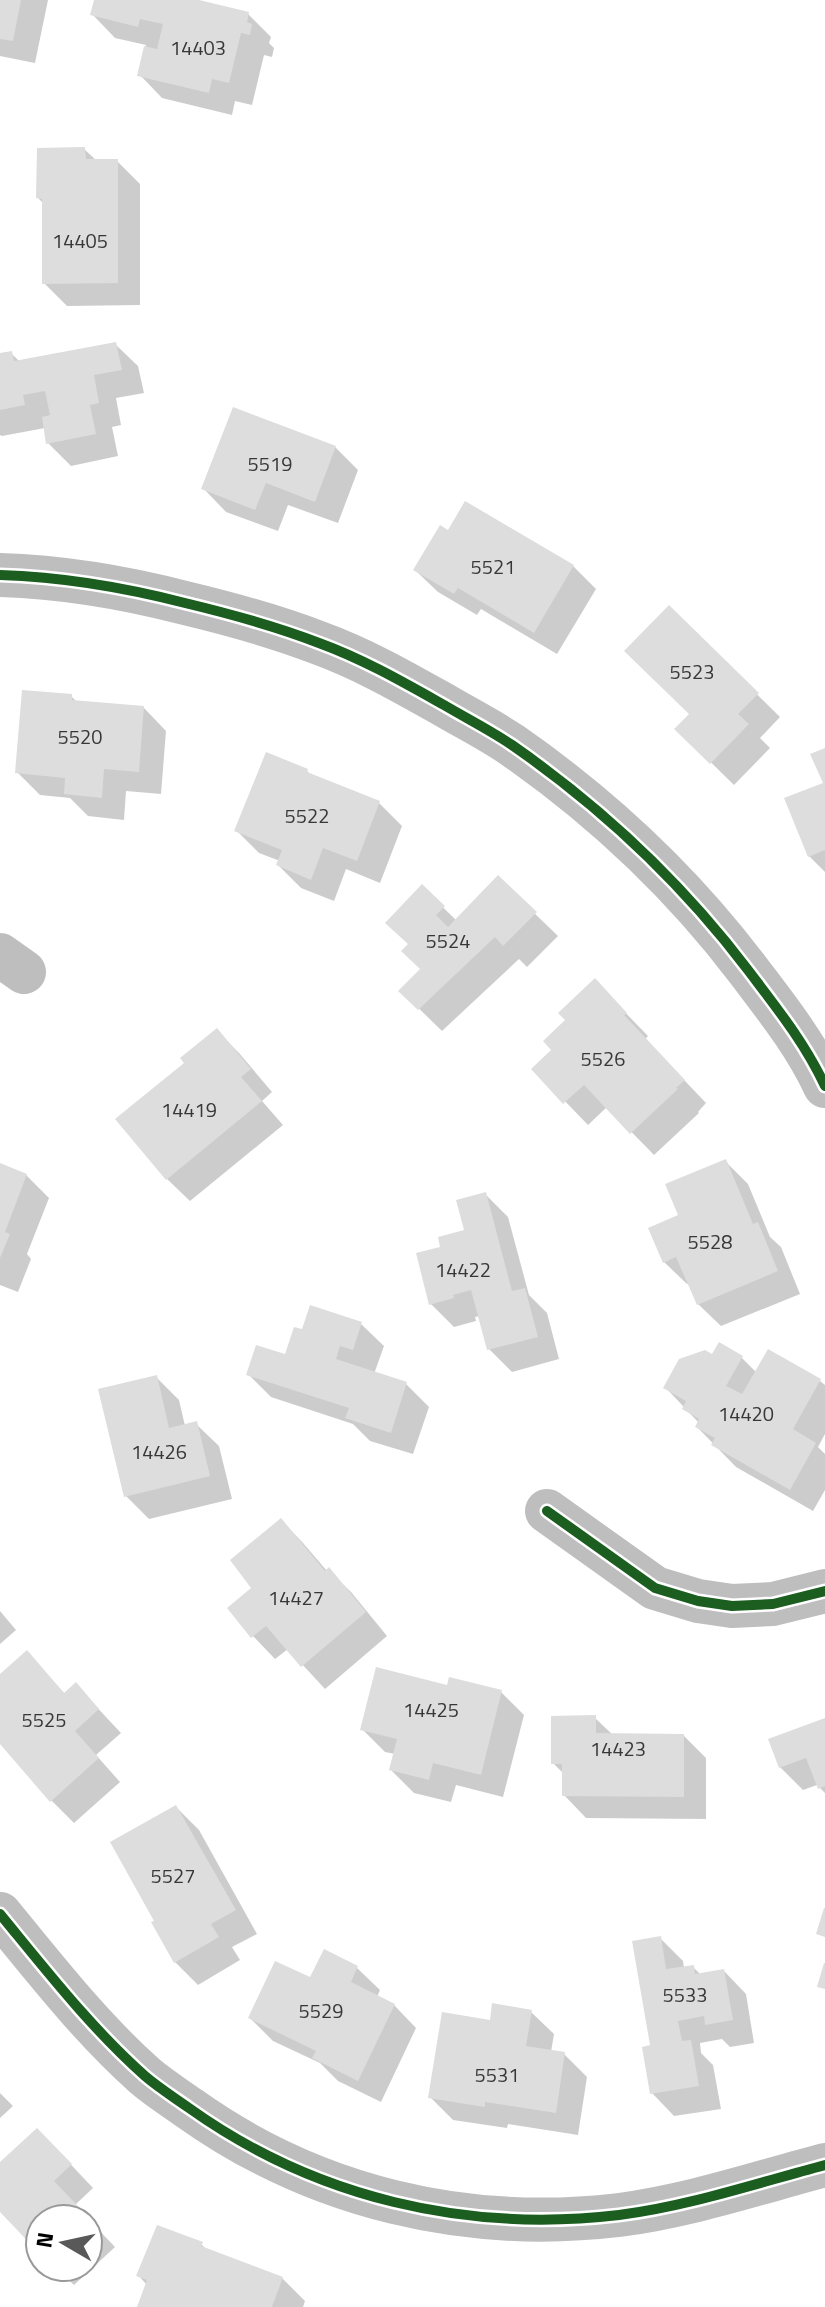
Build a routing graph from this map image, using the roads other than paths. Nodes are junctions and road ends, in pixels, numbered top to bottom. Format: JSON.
{"nodes":[{"id":1,"x":0,"y":575,"type":"edge"},
{"id":2,"x":811,"y":1025,"type":"edge"},
{"id":3,"x":825,"y":1086,"type":"edge"},
{"id":4,"x":547,"y":1511,"type":"dead end"},
{"id":5,"x":825,"y":1591,"type":"edge"},
{"id":6,"x":0,"y":1914,"type":"edge"},
{"id":7,"x":825,"y":2165,"type":"edge"}],
"edges":[{"from":1,"to":2,"type":"street"},
{"from":2,"to":3,"type":"street"},
{"from":4,"to":5,"type":"street"},
{"from":6,"to":7,"type":"street"}]}
